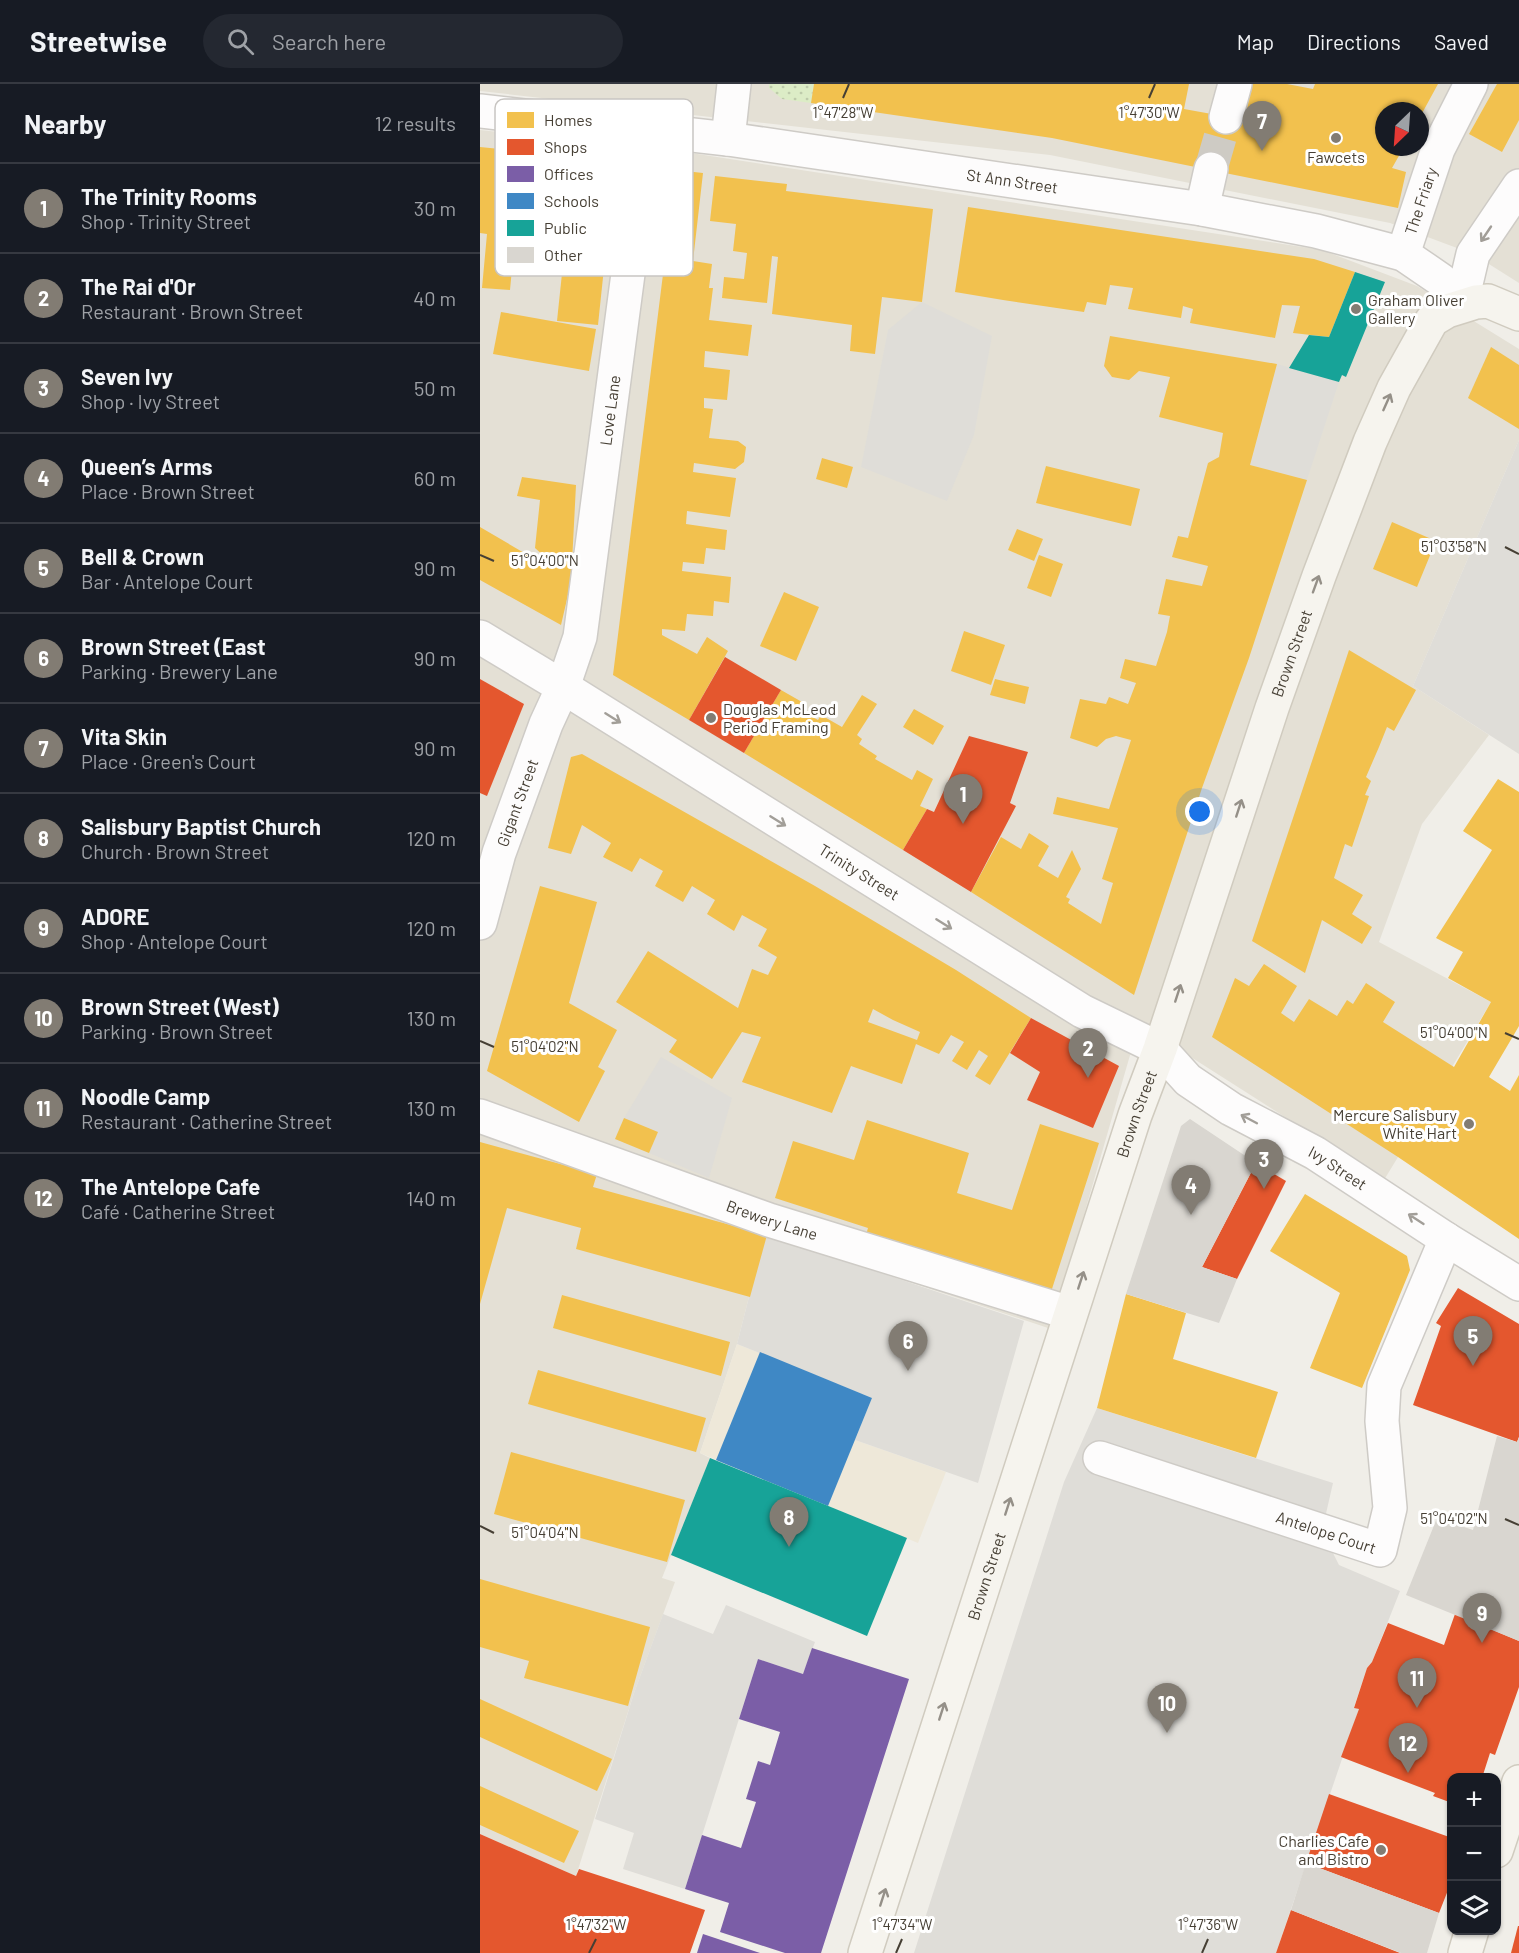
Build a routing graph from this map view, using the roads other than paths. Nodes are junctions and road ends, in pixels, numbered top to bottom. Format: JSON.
{"nodes":[{"id":1,"x":734,"y":84,"type":"edge"},
{"id":2,"x":1235,"y":84,"type":"edge"},
{"id":3,"x":1471,"y":84,"type":"edge"},
{"id":4,"x":480,"y":111,"type":"edge"},
{"id":5,"x":495,"y":113,"type":"edge"},
{"id":6,"x":1226,"y":117,"type":"tunnel mouth"},
{"id":7,"x":693,"y":135,"type":"edge"},
{"id":8,"x":728,"y":139,"type":"junction"},
{"id":9,"x":1212,"y":169,"type":"tunnel mouth"},
{"id":10,"x":1519,"y":186,"type":"edge"},
{"id":11,"x":1202,"y":209,"type":"junction"},
{"id":12,"x":1403,"y":254,"type":"junction"},
{"id":13,"x":628,"y":276,"type":"edge"},
{"id":14,"x":1461,"y":305,"type":"junction"},
{"id":15,"x":1519,"y":314,"type":"edge"},
{"id":16,"x":480,"y":637,"type":"edge"},
{"id":17,"x":563,"y":687,"type":"junction"},
{"id":18,"x":480,"y":923,"type":"edge"},
{"id":19,"x":1160,"y":1049,"type":"junction"},
{"id":20,"x":480,"y":1116,"type":"edge"},
{"id":21,"x":1446,"y":1239,"type":"junction"},
{"id":22,"x":1519,"y":1284,"type":"edge"},
{"id":23,"x":1070,"y":1313,"type":"junction"},
{"id":24,"x":1101,"y":1458,"type":"dead end"},
{"id":25,"x":1519,"y":1782,"type":"edge"},
{"id":26,"x":1506,"y":1841,"type":"edge"},
{"id":27,"x":1471,"y":1935,"type":"edge"},
{"id":28,"x":865,"y":1953,"type":"edge"},
{"id":29,"x":1466,"y":1953,"type":"edge"}],
"edges":[{"from":1,"to":8,"type":"street"},
{"from":2,"to":6,"type":"street"},
{"from":3,"to":12,"type":"street","name":"The Friary"},
{"from":4,"to":5,"type":"street","name":"St Ann Street"},
{"from":7,"to":8,"type":"street","name":"St Ann Street"},
{"from":8,"to":11,"type":"street","name":"St Ann Street"},
{"from":9,"to":11,"type":"street"},
{"from":10,"to":14,"type":"street","one_way":true},
{"from":11,"to":12,"type":"street","name":"St Ann Street"},
{"from":12,"to":14,"type":"street","name":"St Ann Street"},
{"from":13,"to":17,"type":"street","name":"Love Lane"},
{"from":14,"to":15,"type":"street"},
{"from":19,"to":14,"type":"street","name":"Brown Street","one_way":true},
{"from":16,"to":17,"type":"street","name":"Trinity Street"},
{"from":17,"to":18,"type":"street","name":"Gigant Street"},
{"from":17,"to":19,"type":"street","name":"Trinity Street","one_way":true},
{"from":21,"to":19,"type":"street","name":"Ivy Street","one_way":true},
{"from":23,"to":19,"type":"street","name":"Brown Street","one_way":true},
{"from":20,"to":23,"type":"street","name":"Brewery Lane"},
{"from":21,"to":22,"type":"street","name":"Ivy Street"},
{"from":21,"to":24,"type":"street","name":"Antelope Court"},
{"from":28,"to":23,"type":"street","name":"Brown Street","one_way":true},
{"from":25,"to":26,"type":"street"},
{"from":27,"to":29,"type":"street"}]}
